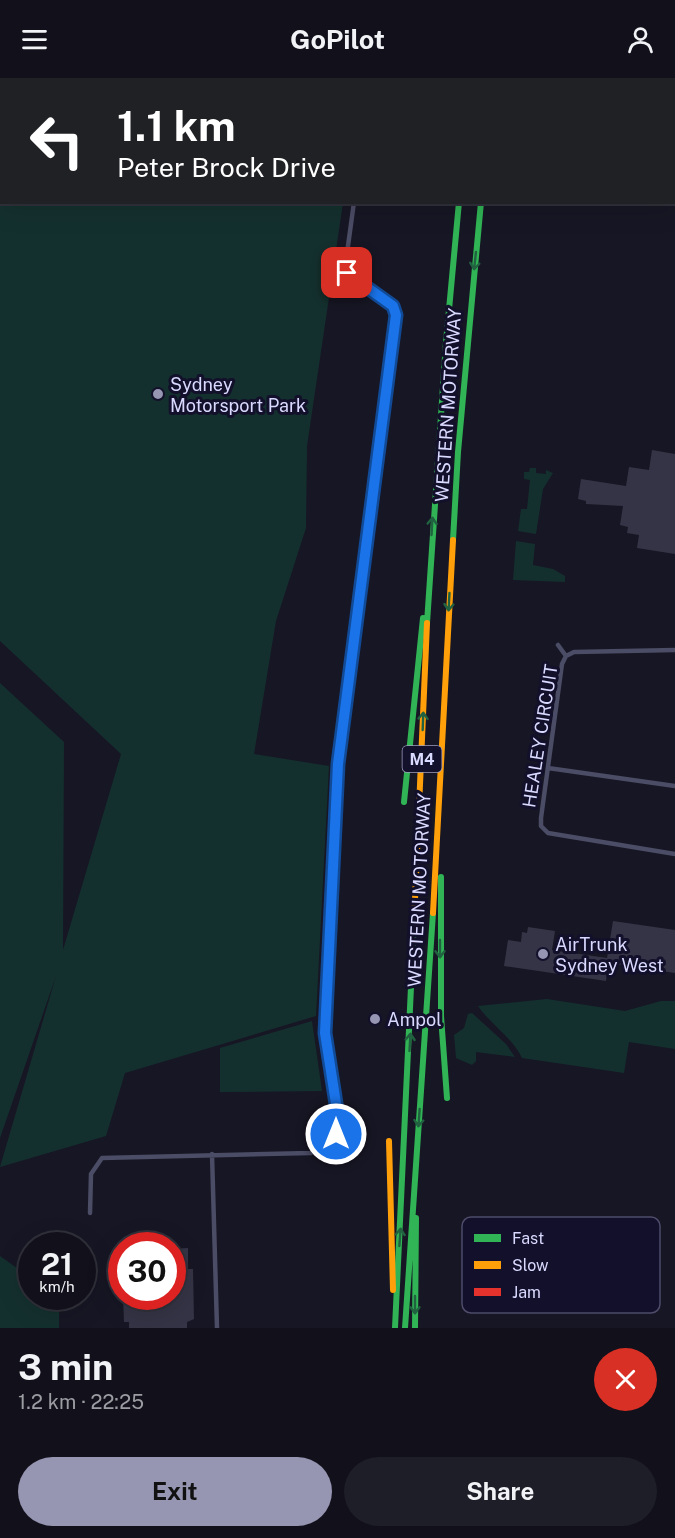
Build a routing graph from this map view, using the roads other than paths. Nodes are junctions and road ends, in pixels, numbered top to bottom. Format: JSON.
{"nodes":[{"id":1,"x":354,"y":204,"type":"edge"},
{"id":2,"x":459,"y":204,"type":"edge"},
{"id":3,"x":481,"y":204,"type":"edge"},
{"id":4,"x":429,"y":583,"type":"junction"},
{"id":5,"x":558,"y":645,"type":"dead end"},
{"id":6,"x":675,"y":650,"type":"edge"},
{"id":7,"x":566,"y":656,"type":"junction"},
{"id":8,"x":548,"y":768,"type":"junction"},
{"id":9,"x":675,"y":786,"type":"edge"},
{"id":10,"x":404,"y":802,"type":"dead end"},
{"id":11,"x":675,"y":854,"type":"edge"},
{"id":12,"x":436,"y":871,"type":"junction"},
{"id":13,"x":447,"y":1098,"type":"dead end"},
{"id":14,"x":389,"y":1141,"type":"dead end"},
{"id":15,"x":212,"y":1155,"type":"junction"},
{"id":16,"x":414,"y":1184,"type":"junction"},
{"id":17,"x":90,"y":1213,"type":"dead end"},
{"id":18,"x":395,"y":1316,"type":"junction"},
{"id":19,"x":217,"y":1328,"type":"edge"},
{"id":20,"x":395,"y":1328,"type":"edge"},
{"id":21,"x":405,"y":1328,"type":"edge"},
{"id":22,"x":415,"y":1328,"type":"edge"}],
"edges":[{"from":1,"to":15,"type":"street"},
{"from":4,"to":2,"type":"highway","name":"WESTERN MOTORWAY","number":"M4","one_way":true},
{"from":3,"to":12,"type":"highway","name":"WESTERN MOTORWAY","number":"M4","one_way":true},
{"from":4,"to":10,"type":"highway"},
{"from":18,"to":4,"type":"highway","name":"WESTERN MOTORWAY","number":"M4","one_way":true},
{"from":5,"to":7,"type":"street","name":"HEALEY CIRCUIT"},
{"from":6,"to":7,"type":"street","name":"HEALEY CIRCUIT"},
{"from":7,"to":8,"type":"street","name":"HEALEY CIRCUIT"},
{"from":8,"to":9,"type":"street"},
{"from":8,"to":11,"type":"street","name":"HEALEY CIRCUIT"},
{"from":12,"to":13,"type":"highway","one_way":true},
{"from":12,"to":16,"type":"highway","name":"WESTERN MOTORWAY","number":"M4","one_way":true},
{"from":14,"to":18,"type":"highway"},
{"from":15,"to":17,"type":"street"},
{"from":15,"to":19,"type":"street"},
{"from":16,"to":21,"type":"highway","name":"WESTERN MOTORWAY","number":"M4"},
{"from":16,"to":22,"type":"highway","one_way":true},
{"from":18,"to":20,"type":"highway","name":"WESTERN MOTORWAY","number":"M4"}]}
